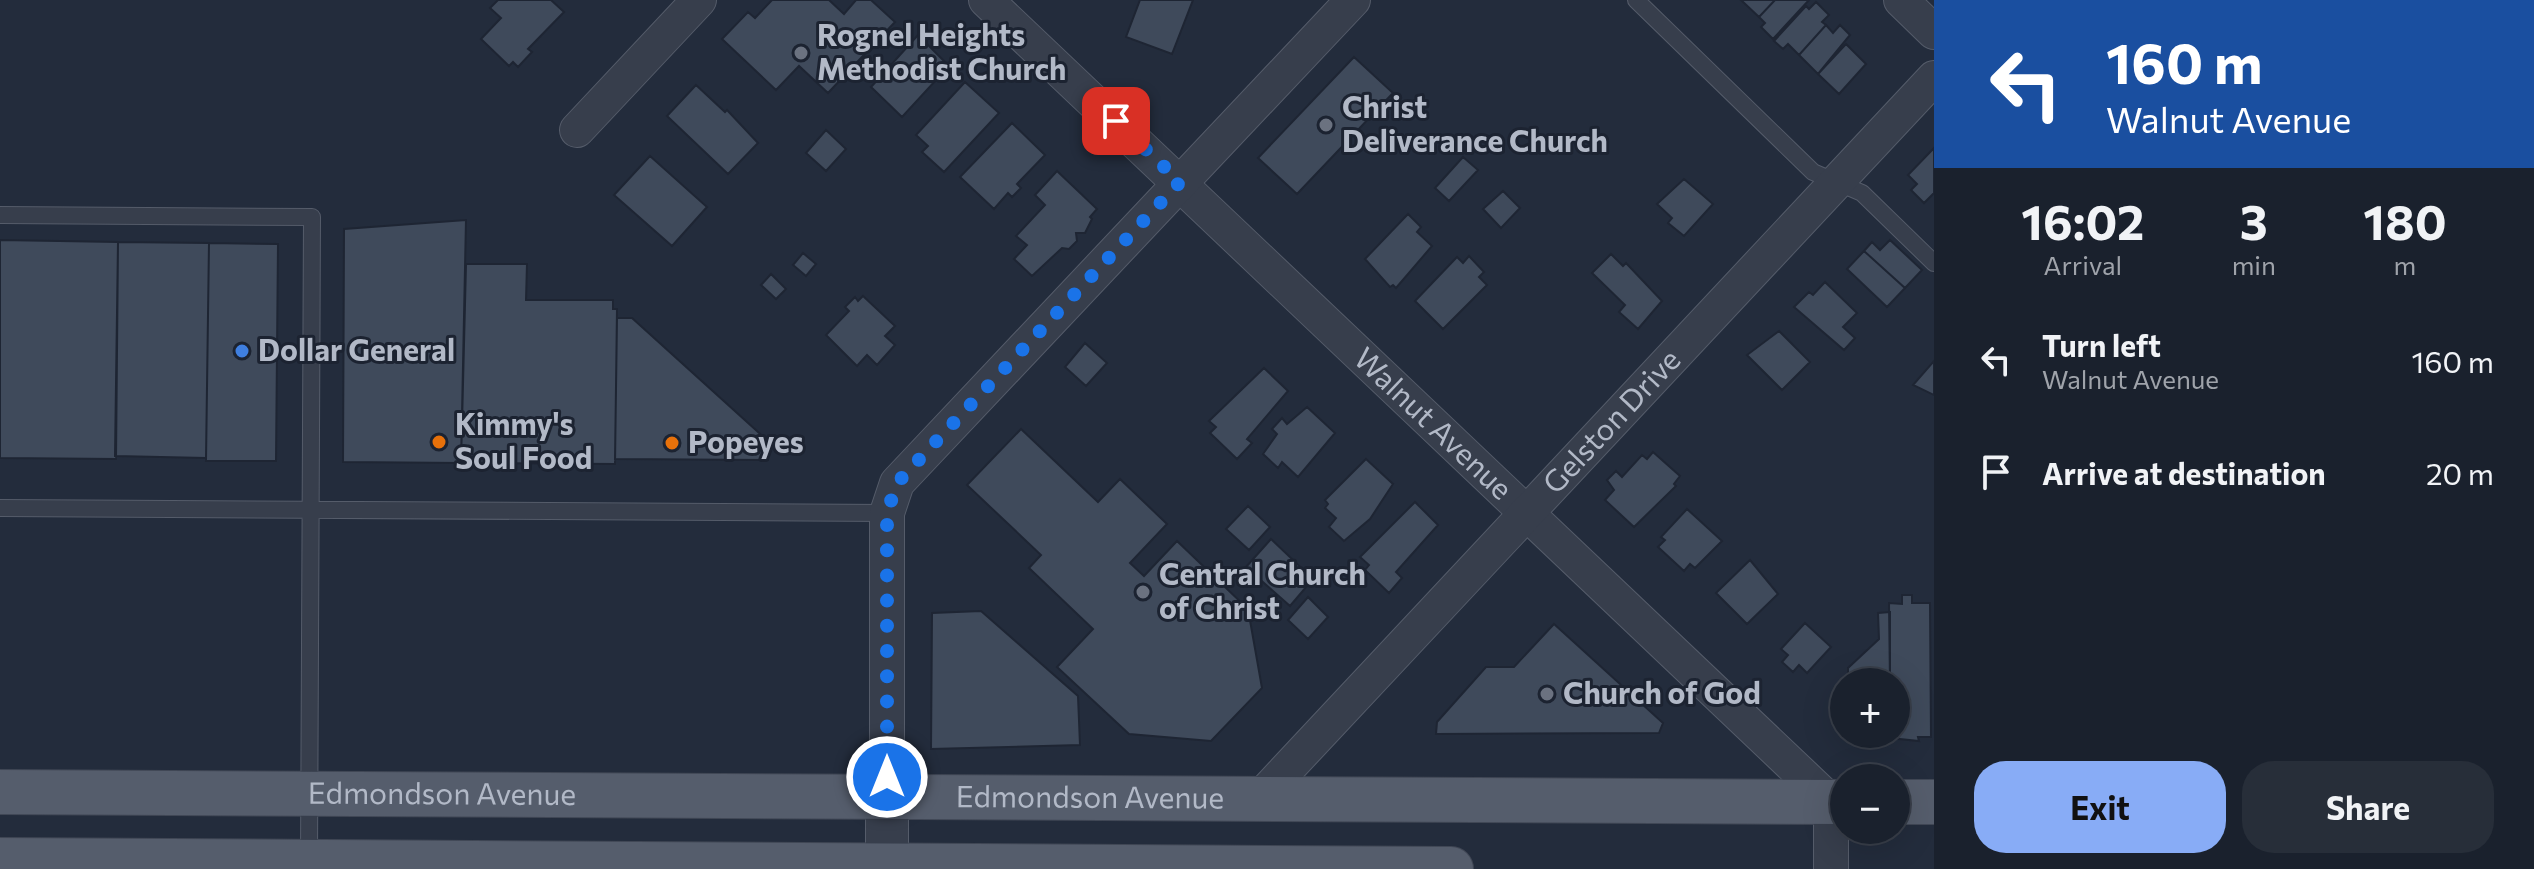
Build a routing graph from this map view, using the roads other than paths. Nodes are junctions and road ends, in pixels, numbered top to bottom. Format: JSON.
{"nodes":[{"id":1,"x":699,"y":0,"type":"edge"},
{"id":2,"x":986,"y":0,"type":"edge"},
{"id":3,"x":1353,"y":0,"type":"edge"},
{"id":4,"x":1636,"y":0,"type":"edge"},
{"id":5,"x":1901,"y":0,"type":"edge"},
{"id":6,"x":1934,"y":32,"type":"edge"},
{"id":7,"x":1934,"y":78,"type":"edge"},
{"id":8,"x":577,"y":130,"type":"dead end"},
{"id":9,"x":1180,"y":182,"type":"junction"},
{"id":10,"x":1838,"y":182,"type":"junction"},
{"id":11,"x":0,"y":215,"type":"edge"},
{"id":12,"x":1934,"y":263,"type":"edge"},
{"id":13,"x":0,"y":508,"type":"edge"},
{"id":14,"x":310,"y":510,"type":"junction"},
{"id":15,"x":887,"y":513,"type":"junction"},
{"id":16,"x":1524,"y":513,"type":"junction"},
{"id":17,"x":0,"y":792,"type":"edge"},
{"id":18,"x":309,"y":793,"type":"junction"},
{"id":19,"x":1830,"y":795,"type":"edge"},
{"id":20,"x":887,"y":798,"type":"junction"},
{"id":21,"x":1258,"y":800,"type":"junction"},
{"id":22,"x":1830,"y":802,"type":"edge"},
{"id":23,"x":1910,"y":802,"type":"edge"},
{"id":24,"x":1934,"y":802,"type":"edge"},
{"id":25,"x":1834,"y":844,"type":"edge"},
{"id":26,"x":0,"y":860,"type":"edge"},
{"id":27,"x":309,"y":861,"type":"junction"},
{"id":28,"x":484,"y":865,"type":"edge"},
{"id":29,"x":887,"y":867,"type":"edge"},
{"id":30,"x":1298,"y":868,"type":"edge"},
{"id":31,"x":1451,"y":869,"type":"edge"},
{"id":32,"x":1831,"y":869,"type":"edge"}],
"edges":[{"from":1,"to":8,"type":"street"},
{"from":2,"to":9,"type":"street","name":"Walnut Avenue"},
{"from":3,"to":9,"type":"street"},
{"from":4,"to":10,"type":"lane"},
{"from":5,"to":6,"type":"street"},
{"from":7,"to":10,"type":"street","name":"Gelston Drive"},
{"from":9,"to":15,"type":"street"},
{"from":9,"to":16,"type":"street","name":"Walnut Avenue"},
{"from":10,"to":12,"type":"lane"},
{"from":10,"to":16,"type":"street","name":"Gelston Drive"},
{"from":11,"to":14,"type":"lane"},
{"from":13,"to":14,"type":"lane"},
{"from":14,"to":15,"type":"lane"},
{"from":14,"to":18,"type":"lane"},
{"from":15,"to":20,"type":"street"},
{"from":16,"to":19,"type":"street","name":"Walnut Avenue"},
{"from":16,"to":21,"type":"street","name":"Gelston Drive"},
{"from":17,"to":18,"type":"main road","name":"Edmondson Avenue"},
{"from":18,"to":20,"type":"main road","name":"Edmondson Avenue"},
{"from":18,"to":27,"type":"lane"},
{"from":20,"to":21,"type":"main road","name":"Edmondson Avenue"},
{"from":20,"to":29,"type":"street"},
{"from":21,"to":22,"type":"main road","name":"Edmondson Avenue"},
{"from":23,"to":24,"type":"main road"},
{"from":25,"to":32,"type":"street"},
{"from":26,"to":27,"type":"main road"},
{"from":27,"to":28,"type":"main road"},
{"from":28,"to":29,"type":"main road"},
{"from":29,"to":30,"type":"main road"},
{"from":30,"to":31,"type":"main road"}]}
